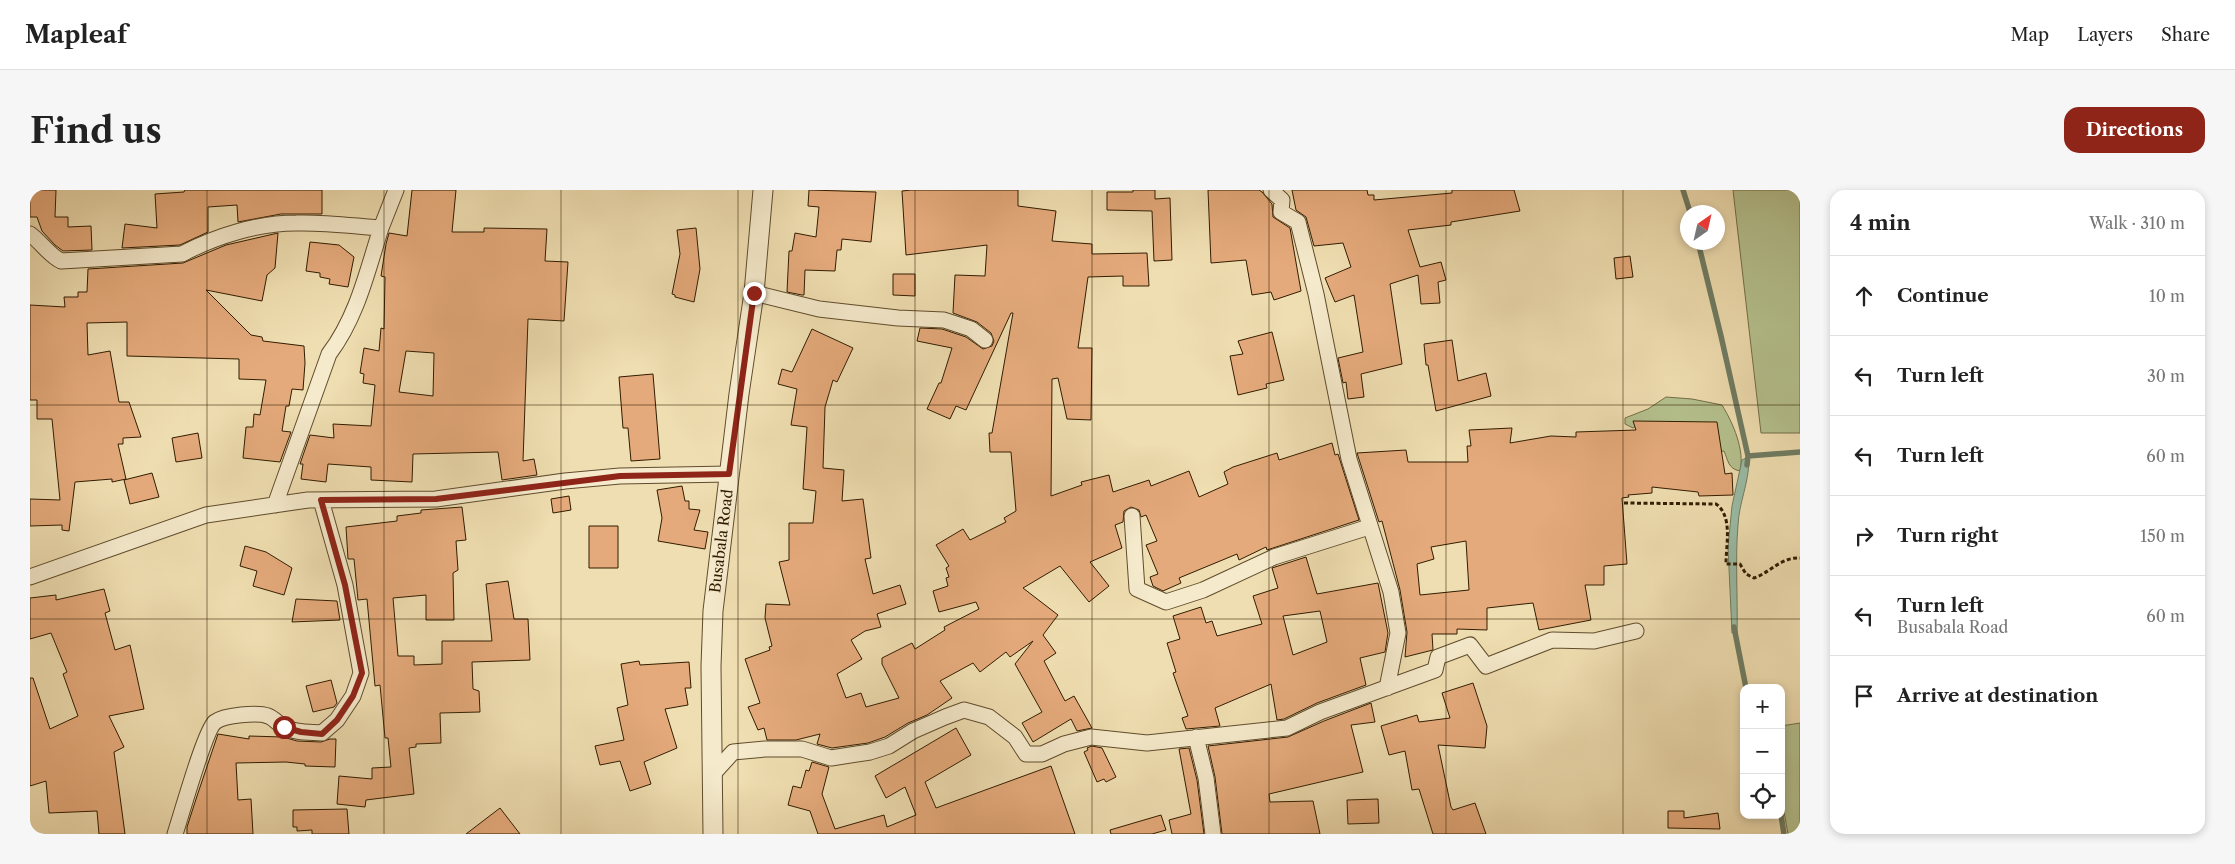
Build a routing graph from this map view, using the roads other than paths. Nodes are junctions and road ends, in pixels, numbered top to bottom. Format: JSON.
{"nodes":[{"id":1,"x":396,"y":190,"type":"edge"},
{"id":2,"x":763,"y":190,"type":"edge"},
{"id":3,"x":1272,"y":190,"type":"edge"},
{"id":4,"x":381,"y":228,"type":"junction"},
{"id":5,"x":30,"y":234,"type":"edge"},
{"id":6,"x":754,"y":293,"type":"junction"},
{"id":7,"x":985,"y":340,"type":"dead end"},
{"id":8,"x":729,"y":474,"type":"junction"},
{"id":9,"x":321,"y":500,"type":"junction"},
{"id":10,"x":275,"y":505,"type":"junction"},
{"id":11,"x":1132,"y":516,"type":"dead end"},
{"id":12,"x":1369,"y":527,"type":"junction"},
{"id":13,"x":30,"y":577,"type":"edge"},
{"id":14,"x":1636,"y":631,"type":"dead end"},
{"id":15,"x":1387,"y":688,"type":"junction"},
{"id":16,"x":1196,"y":737,"type":"junction"},
{"id":17,"x":713,"y":774,"type":"junction"},
{"id":18,"x":175,"y":834,"type":"edge"},
{"id":19,"x":713,"y":834,"type":"edge"},
{"id":20,"x":1213,"y":834,"type":"edge"}],
"edges":[{"from":1,"to":4,"type":"street"},
{"from":2,"to":6,"type":"street","name":"Busabala Road"},
{"from":3,"to":12,"type":"street"},
{"from":4,"to":5,"type":"street"},
{"from":4,"to":10,"type":"street"},
{"from":6,"to":7,"type":"street"},
{"from":6,"to":8,"type":"street","name":"Busabala Road"},
{"from":8,"to":9,"type":"street"},
{"from":8,"to":17,"type":"street","name":"Busabala Road"},
{"from":9,"to":10,"type":"street"},
{"from":9,"to":18,"type":"street"},
{"from":10,"to":13,"type":"street"},
{"from":11,"to":12,"type":"street"},
{"from":12,"to":15,"type":"street"},
{"from":14,"to":15,"type":"street"},
{"from":15,"to":16,"type":"street"},
{"from":16,"to":17,"type":"street"},
{"from":16,"to":20,"type":"street"},
{"from":17,"to":19,"type":"street","name":"Busabala Road"}]}
